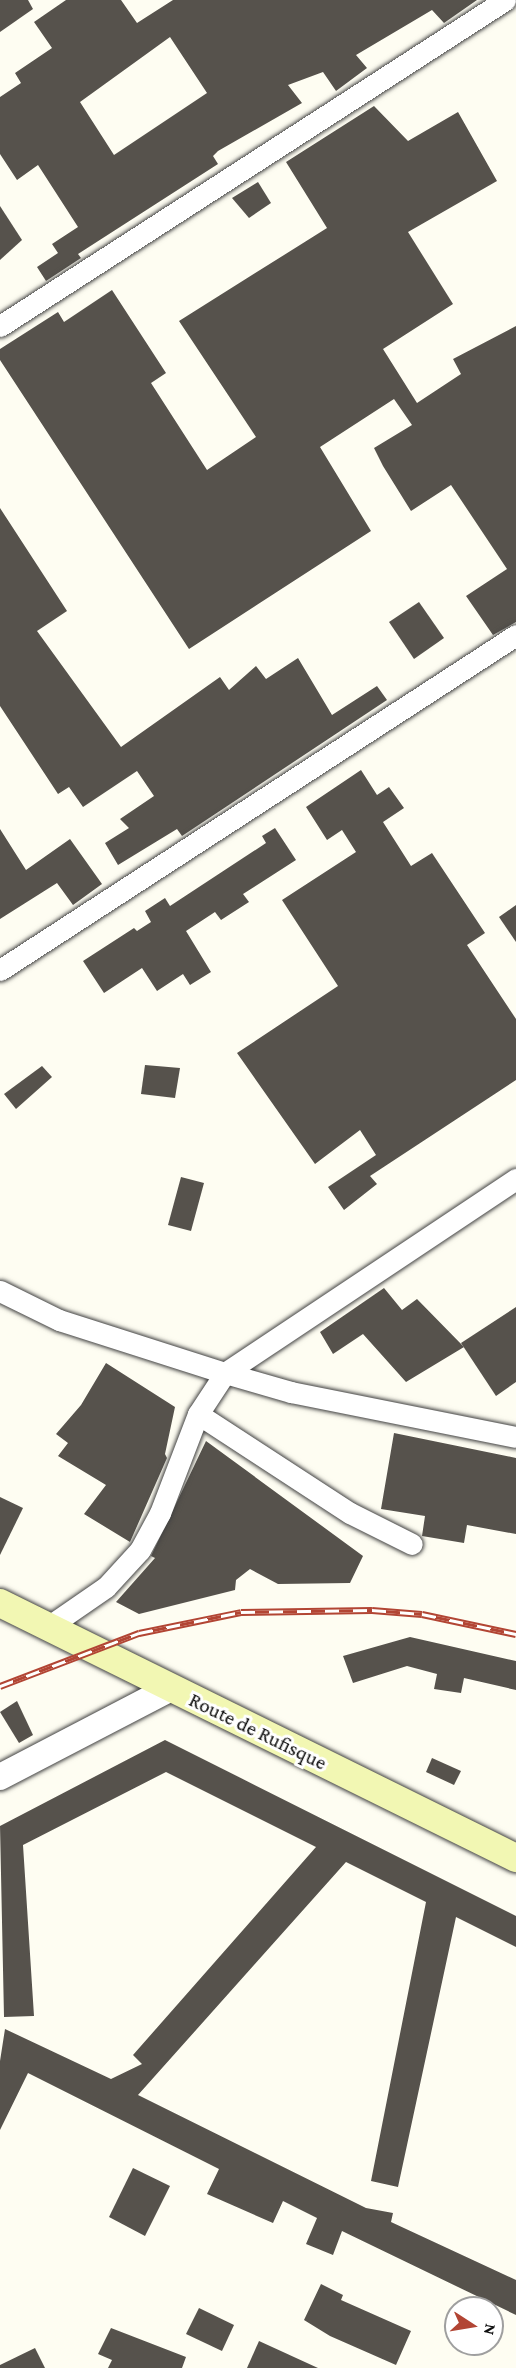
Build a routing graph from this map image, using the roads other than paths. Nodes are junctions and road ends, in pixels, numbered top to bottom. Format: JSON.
{"nodes":[{"id":1,"x":505,"y":0,"type":"edge"},
{"id":2,"x":0,"y":326,"type":"edge"},
{"id":3,"x":516,"y":635,"type":"edge"},
{"id":4,"x":0,"y":970,"type":"edge"},
{"id":5,"x":516,"y":1179,"type":"edge"},
{"id":6,"x":0,"y":1291,"type":"edge"},
{"id":7,"x":225,"y":1373,"type":"junction"},
{"id":8,"x":198,"y":1414,"type":"junction"},
{"id":9,"x":516,"y":1437,"type":"edge"},
{"id":10,"x":412,"y":1544,"type":"dead end"},
{"id":11,"x":0,"y":1604,"type":"edge"},
{"id":12,"x":48,"y":1627,"type":"junction"},
{"id":13,"x":171,"y":1688,"type":"junction"},
{"id":14,"x":0,"y":1777,"type":"edge"},
{"id":15,"x":516,"y":1858,"type":"edge"}],
"edges":[{"from":1,"to":2,"type":"street"},
{"from":3,"to":4,"type":"street"},
{"from":5,"to":7,"type":"street"},
{"from":6,"to":7,"type":"street"},
{"from":7,"to":8,"type":"street"},
{"from":7,"to":9,"type":"street"},
{"from":8,"to":10,"type":"street"},
{"from":8,"to":12,"type":"street"},
{"from":11,"to":12,"type":"main road","name":"Route de Rufisque"},
{"from":12,"to":13,"type":"main road","name":"Route de Rufisque"},
{"from":13,"to":14,"type":"street"},
{"from":13,"to":15,"type":"main road","name":"Route de Rufisque"}]}
